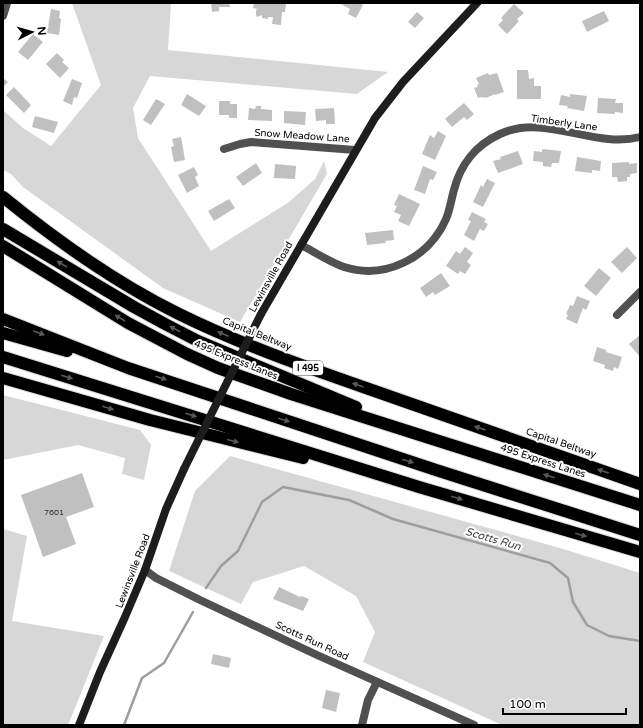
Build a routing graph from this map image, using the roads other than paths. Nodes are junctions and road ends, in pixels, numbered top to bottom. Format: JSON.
{"nodes":[{"id":1,"x":7,"y":3,"type":"edge"},
{"id":2,"x":477,"y":3,"type":"edge"},
{"id":3,"x":3,"y":16,"type":"edge"},
{"id":4,"x":640,"y":137,"type":"edge"},
{"id":5,"x":224,"y":149,"type":"dead end"},
{"id":6,"x":355,"y":150,"type":"junction"},
{"id":7,"x":3,"y":197,"type":"edge"},
{"id":8,"x":3,"y":229,"type":"edge"},
{"id":9,"x":301,"y":245,"type":"junction"},
{"id":10,"x":3,"y":246,"type":"edge"},
{"id":11,"x":640,"y":292,"type":"edge"},
{"id":12,"x":617,"y":315,"type":"dead end"},
{"id":13,"x":3,"y":319,"type":"edge"},
{"id":14,"x":3,"y":333,"type":"edge"},
{"id":15,"x":3,"y":357,"type":"edge"},
{"id":16,"x":128,"y":368,"type":"junction"},
{"id":17,"x":3,"y":378,"type":"edge"},
{"id":18,"x":429,"y":438,"type":"junction"},
{"id":19,"x":640,"y":484,"type":"edge"},
{"id":20,"x":419,"y":487,"type":"junction"},
{"id":21,"x":640,"y":505,"type":"edge"},
{"id":22,"x":640,"y":535,"type":"edge"},
{"id":23,"x":640,"y":552,"type":"edge"},
{"id":24,"x":145,"y":570,"type":"junction"},
{"id":25,"x":377,"y":682,"type":"junction"},
{"id":26,"x":79,"y":725,"type":"edge"},
{"id":27,"x":362,"y":725,"type":"edge"},
{"id":28,"x":474,"y":725,"type":"edge"}],
"edges":[{"from":1,"to":3,"type":"street"},
{"from":2,"to":6,"type":"main road","name":"Lewinsville Road"},
{"from":4,"to":9,"type":"street","name":"Timberly Lane"},
{"from":5,"to":6,"type":"street","name":"Snow Meadow Lane"},
{"from":6,"to":9,"type":"main road","name":"Lewinsville Road"},
{"from":19,"to":7,"type":"highway","name":"Capital Beltway","number":"I 495","one_way":true},
{"from":18,"to":8,"type":"highway","one_way":true},
{"from":9,"to":24,"type":"main road","name":"Lewinsville Road","bridge":true},
{"from":18,"to":10,"type":"highway","name":"495 Express Lanes","one_way":true},
{"from":11,"to":12,"type":"street"},
{"from":13,"to":16,"type":"highway","one_way":true},
{"from":14,"to":16,"type":"highway"},
{"from":15,"to":20,"type":"highway","one_way":true},
{"from":16,"to":22,"type":"highway","one_way":true},
{"from":17,"to":20,"type":"highway","one_way":true},
{"from":21,"to":18,"type":"highway","name":"495 Express Lanes","one_way":true},
{"from":20,"to":23,"type":"highway","one_way":true},
{"from":24,"to":25,"type":"street","name":"Scotts Run Road"},
{"from":24,"to":26,"type":"main road","name":"Lewinsville Road"},
{"from":25,"to":27,"type":"street"},
{"from":25,"to":28,"type":"street","name":"Scotts Run Road"}]}
